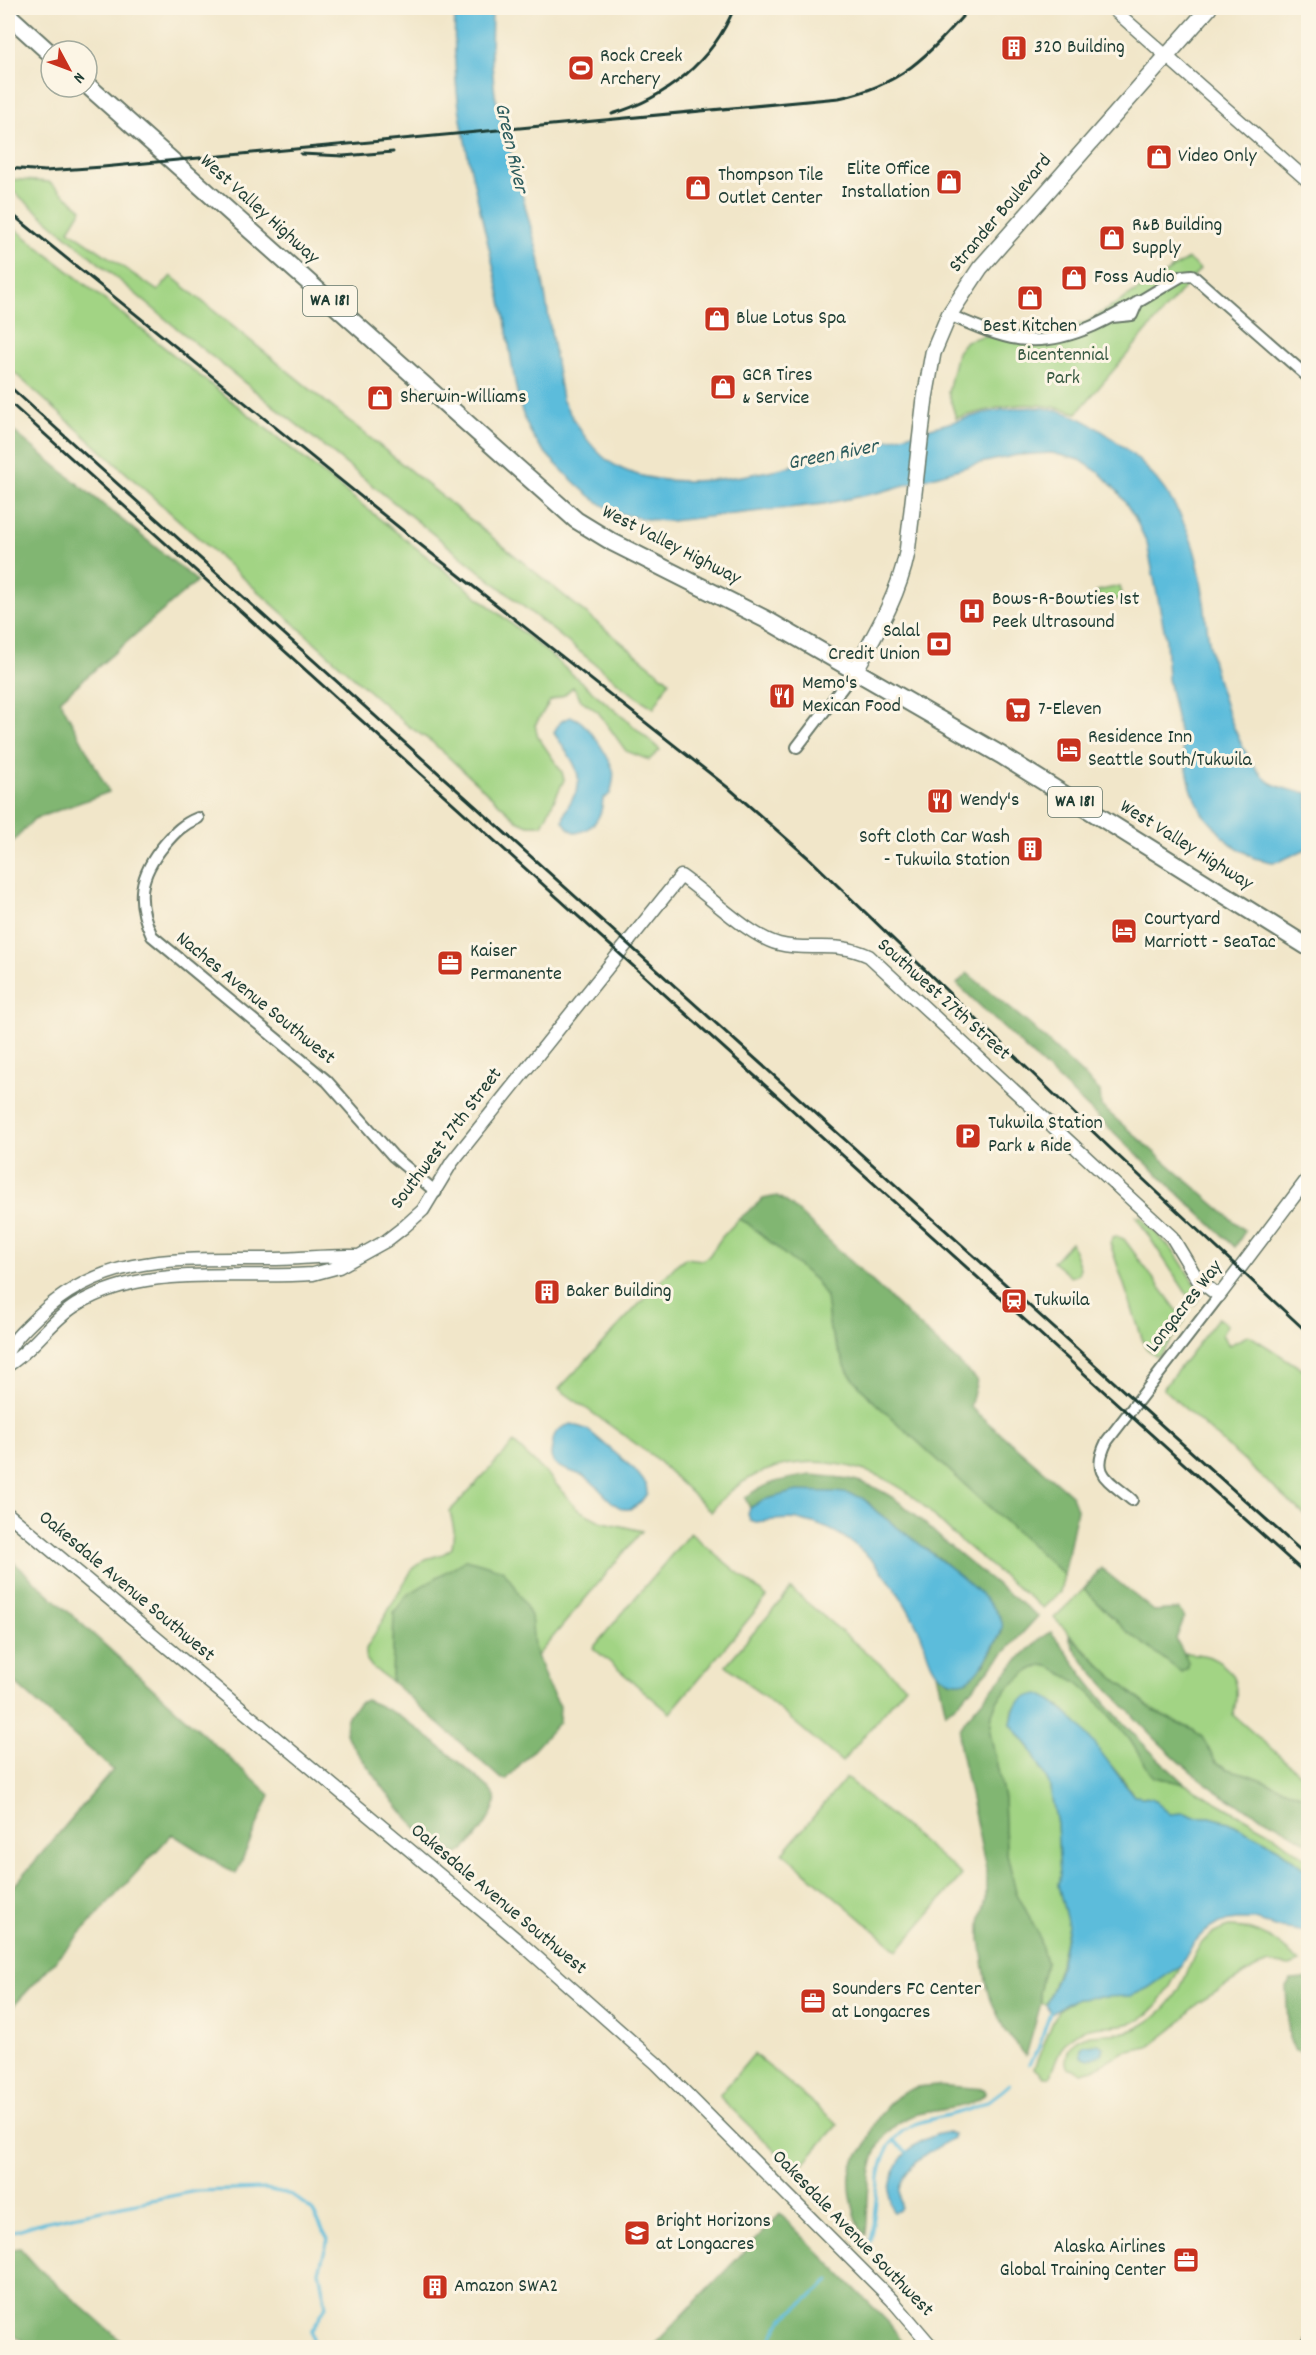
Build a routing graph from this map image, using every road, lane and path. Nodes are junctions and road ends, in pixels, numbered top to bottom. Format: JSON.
{"nodes":[{"id":1,"x":1112,"y":8,"type":"edge"},
{"id":2,"x":1209,"y":8,"type":"edge"},
{"id":3,"x":8,"y":15,"type":"edge"},
{"id":4,"x":39,"y":43,"type":"edge"},
{"id":5,"x":1167,"y":56,"type":"junction"},
{"id":6,"x":99,"y":96,"type":"edge"},
{"id":7,"x":1308,"y":181,"type":"edge"},
{"id":8,"x":949,"y":315,"type":"junction"},
{"id":9,"x":1308,"y":377,"type":"edge"},
{"id":10,"x":855,"y":671,"type":"junction"},
{"id":11,"x":797,"y":747,"type":"dead end"},
{"id":12,"x":198,"y":818,"type":"dead end"},
{"id":13,"x":1308,"y":947,"type":"edge"},
{"id":14,"x":1308,"y":1178,"type":"edge"},
{"id":15,"x":436,"y":1192,"type":"junction"},
{"id":16,"x":356,"y":1256,"type":"junction"},
{"id":17,"x":1219,"y":1296,"type":"junction"},
{"id":18,"x":8,"y":1351,"type":"edge"},
{"id":19,"x":8,"y":1365,"type":"edge"},
{"id":20,"x":1132,"y":1500,"type":"dead end"},
{"id":21,"x":8,"y":1514,"type":"edge"},
{"id":22,"x":1308,"y":2341,"type":"edge"},
{"id":23,"x":933,"y":2348,"type":"edge"},
{"id":24,"x":1303,"y":2348,"type":"edge"}],
"edges":[{"from":1,"to":5,"type":"street"},
{"from":2,"to":5,"type":"main road","name":"Strander Boulevard"},
{"from":3,"to":4,"type":"main road"},
{"from":5,"to":7,"type":"street"},
{"from":5,"to":8,"type":"main road","name":"Strander Boulevard"},
{"from":6,"to":10,"type":"main road","name":"West Valley Highway","number":"WA 181"},
{"from":8,"to":9,"type":"street"},
{"from":8,"to":10,"type":"main road","name":"Strander Boulevard"},
{"from":10,"to":11,"type":"street","name":"Strander Boulevard"},
{"from":10,"to":13,"type":"main road","name":"West Valley Highway","number":"WA 181"},
{"from":12,"to":15,"type":"street","name":"Naches Avenue Southwest"},
{"from":14,"to":17,"type":"street","name":"Longacres Way"},
{"from":15,"to":16,"type":"street","name":"Southwest 27th Street"},
{"from":15,"to":17,"type":"street","name":"Southwest 27th Street"},
{"from":16,"to":18,"type":"street","name":"Southwest 27th Street"},
{"from":16,"to":19,"type":"street","name":"Southwest 27th Street"},
{"from":17,"to":20,"type":"street","name":"Longacres Way"},
{"from":21,"to":23,"type":"street","name":"Oakesdale Avenue Southwest"},
{"from":22,"to":24,"type":"street"}]}
